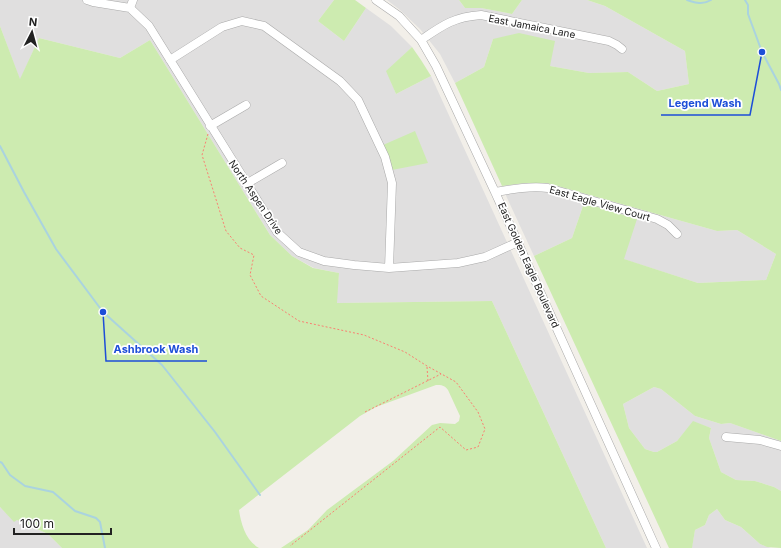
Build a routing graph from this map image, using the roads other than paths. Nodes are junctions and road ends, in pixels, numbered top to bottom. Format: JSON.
{"nodes":[{"id":1,"x":87,"y":0,"type":"edge"},
{"id":2,"x":376,"y":0,"type":"edge"},
{"id":3,"x":131,"y":4,"type":"edge"},
{"id":4,"x":421,"y":40,"type":"junction"},
{"id":5,"x":622,"y":49,"type":"dead end"},
{"id":6,"x":170,"y":60,"type":"junction"},
{"id":7,"x":246,"y":106,"type":"dead end"},
{"id":8,"x":210,"y":126,"type":"junction"},
{"id":9,"x":283,"y":163,"type":"dead end"},
{"id":10,"x":246,"y":184,"type":"junction"},
{"id":11,"x":496,"y":192,"type":"junction"},
{"id":12,"x":677,"y":234,"type":"dead end"},
{"id":13,"x":518,"y":242,"type":"junction"},
{"id":14,"x":389,"y":268,"type":"junction"},
{"id":15,"x":726,"y":437,"type":"dead end"},
{"id":16,"x":781,"y":446,"type":"edge"},
{"id":17,"x":656,"y":548,"type":"edge"}],
"edges":[{"from":1,"to":3,"type":"street","name":"North Aspen Drive"},
{"from":2,"to":4,"type":"street","name":"East Golden Eagle Boulevard"},
{"from":3,"to":6,"type":"street","name":"North Aspen Drive"},
{"from":4,"to":5,"type":"street","name":"East Jamaica Lane"},
{"from":4,"to":11,"type":"street","name":"East Golden Eagle Boulevard"},
{"from":6,"to":8,"type":"street","name":"North Aspen Drive"},
{"from":6,"to":14,"type":"street"},
{"from":7,"to":8,"type":"street"},
{"from":8,"to":10,"type":"street","name":"North Aspen Drive"},
{"from":9,"to":10,"type":"street"},
{"from":10,"to":14,"type":"street","name":"North Aspen Drive"},
{"from":11,"to":12,"type":"street","name":"East Eagle View Court"},
{"from":11,"to":13,"type":"street","name":"East Golden Eagle Boulevard"},
{"from":13,"to":14,"type":"street","name":"North Aspen Drive"},
{"from":13,"to":17,"type":"street","name":"East Golden Eagle Boulevard"},
{"from":15,"to":16,"type":"street"}]}
